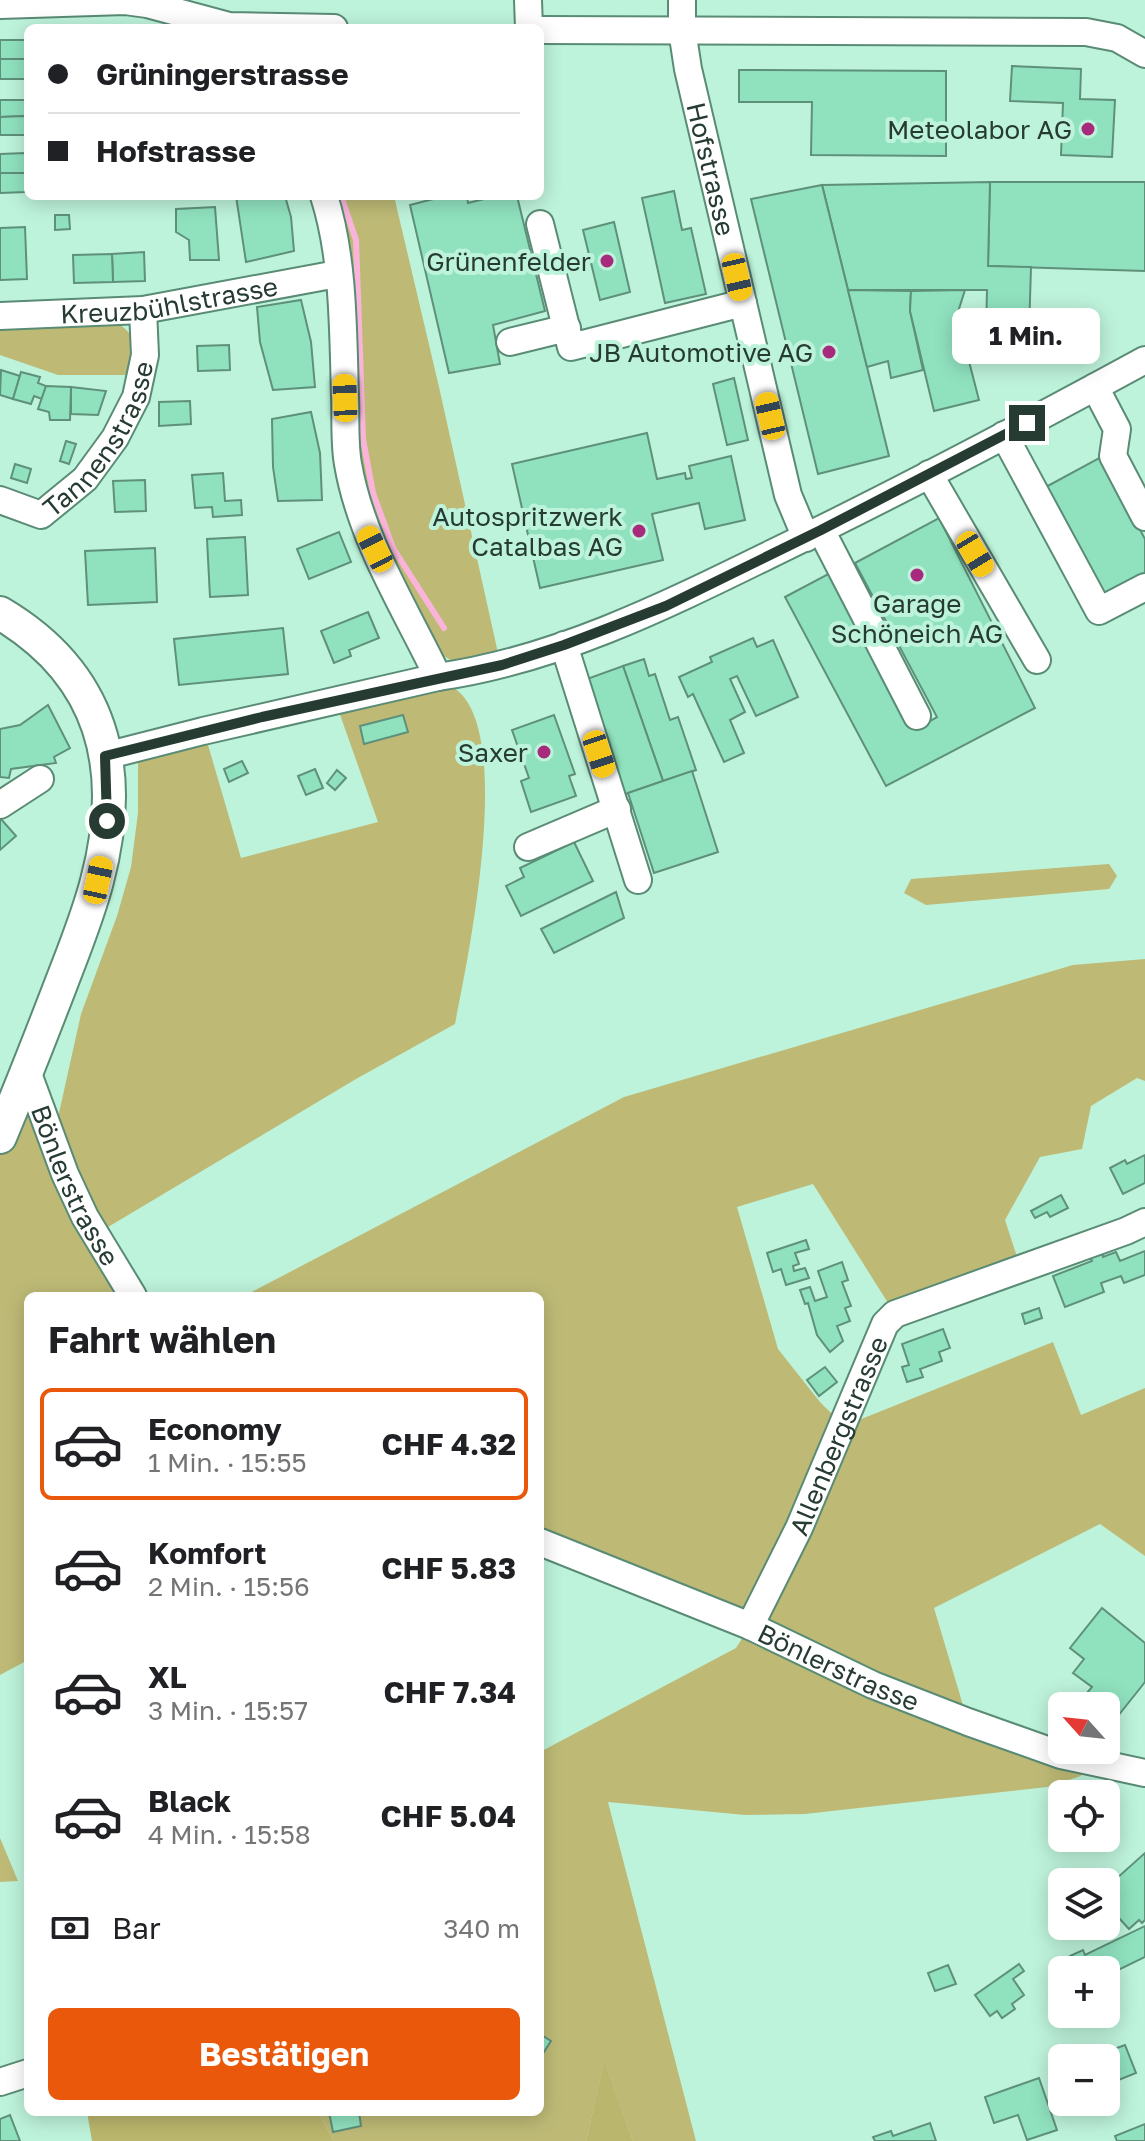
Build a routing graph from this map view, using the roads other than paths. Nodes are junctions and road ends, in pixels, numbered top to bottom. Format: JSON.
{"nodes":[{"id":1,"x":260,"y":0,"type":"edge"},
{"id":2,"x":528,"y":0,"type":"edge"},
{"id":3,"x":682,"y":0,"type":"edge"},
{"id":4,"x":0,"y":5,"type":"edge"},
{"id":5,"x":222,"y":24,"type":"edge"},
{"id":6,"x":264,"y":24,"type":"edge"},
{"id":7,"x":529,"y":24,"type":"edge"},
{"id":8,"x":544,"y":30,"type":"edge"},
{"id":9,"x":682,"y":30,"type":"junction"},
{"id":10,"x":1145,"y":54,"type":"edge"},
{"id":11,"x":325,"y":200,"type":"edge"},
{"id":12,"x":540,"y":224,"type":"dead end"},
{"id":13,"x":337,"y":274,"type":"junction"},
{"id":14,"x":743,"y":303,"type":"junction"},
{"id":15,"x":143,"y":310,"type":"junction"},
{"id":16,"x":0,"y":316,"type":"edge"},
{"id":17,"x":567,"y":328,"type":"junction"},
{"id":18,"x":510,"y":342,"type":"dead end"},
{"id":19,"x":1145,"y":361,"type":"edge"},
{"id":20,"x":1095,"y":387,"type":"junction"},
{"id":21,"x":1004,"y":435,"type":"junction"},
{"id":22,"x":929,"y":474,"type":"junction"},
{"id":23,"x":0,"y":500,"type":"edge"},
{"id":24,"x":1145,"y":517,"type":"edge"},
{"id":25,"x":814,"y":534,"type":"junction"},
{"id":26,"x":1145,"y":587,"type":"edge"},
{"id":27,"x":0,"y":613,"type":"edge"},
{"id":28,"x":564,"y":645,"type":"junction"},
{"id":29,"x":1037,"y":660,"type":"dead end"},
{"id":30,"x":438,"y":677,"type":"junction"},
{"id":31,"x":917,"y":716,"type":"dead end"},
{"id":32,"x":105,"y":756,"type":"junction"},
{"id":33,"x":40,"y":779,"type":"dead end"},
{"id":34,"x":0,"y":805,"type":"edge"},
{"id":35,"x":617,"y":809,"type":"junction"},
{"id":36,"x":528,"y":847,"type":"dead end"},
{"id":37,"x":638,"y":880,"type":"dead end"},
{"id":38,"x":27,"y":1071,"type":"junction"},
{"id":39,"x":0,"y":1137,"type":"edge"},
{"id":40,"x":1145,"y":1222,"type":"edge"},
{"id":41,"x":131,"y":1292,"type":"edge"},
{"id":42,"x":544,"y":1544,"type":"edge"},
{"id":43,"x":750,"y":1626,"type":"junction"},
{"id":44,"x":1145,"y":1773,"type":"edge"},
{"id":45,"x":24,"y":2074,"type":"edge"},
{"id":46,"x":0,"y":2082,"type":"edge"}],
"edges":[{"from":1,"to":6,"type":"street"},
{"from":2,"to":7,"type":"street"},
{"from":3,"to":9,"type":"street","name":"Hofstrasse"},
{"from":4,"to":5,"type":"street"},
{"from":8,"to":9,"type":"street"},
{"from":9,"to":10,"type":"street"},
{"from":9,"to":14,"type":"street","name":"Hofstrasse"},
{"from":11,"to":13,"type":"street"},
{"from":12,"to":17,"type":"street"},
{"from":13,"to":15,"type":"street","name":"Kreuzbühlstrasse"},
{"from":13,"to":30,"type":"street"},
{"from":14,"to":17,"type":"street"},
{"from":14,"to":25,"type":"street","name":"Hofstrasse"},
{"from":15,"to":16,"type":"street","name":"Kreuzbühlstrasse"},
{"from":15,"to":23,"type":"street","name":"Tannenstrasse"},
{"from":17,"to":18,"type":"street"},
{"from":19,"to":20,"type":"street"},
{"from":20,"to":21,"type":"street"},
{"from":20,"to":24,"type":"street"},
{"from":21,"to":22,"type":"street"},
{"from":21,"to":26,"type":"street"},
{"from":22,"to":25,"type":"street"},
{"from":22,"to":29,"type":"street"},
{"from":25,"to":28,"type":"street"},
{"from":25,"to":31,"type":"street","name":"Hofstrasse"},
{"from":27,"to":32,"type":"main road"},
{"from":28,"to":30,"type":"street"},
{"from":28,"to":35,"type":"street"},
{"from":30,"to":32,"type":"street"},
{"from":32,"to":38,"type":"main road"},
{"from":33,"to":34,"type":"street"},
{"from":35,"to":36,"type":"street"},
{"from":35,"to":37,"type":"street"},
{"from":38,"to":39,"type":"main road"},
{"from":38,"to":41,"type":"street","name":"Bönlerstrasse"},
{"from":40,"to":43,"type":"street","name":"Allenbergstrasse"},
{"from":42,"to":43,"type":"street","name":"Bönlerstrasse"},
{"from":43,"to":44,"type":"street","name":"Bönlerstrasse"},
{"from":45,"to":46,"type":"street"}]}
